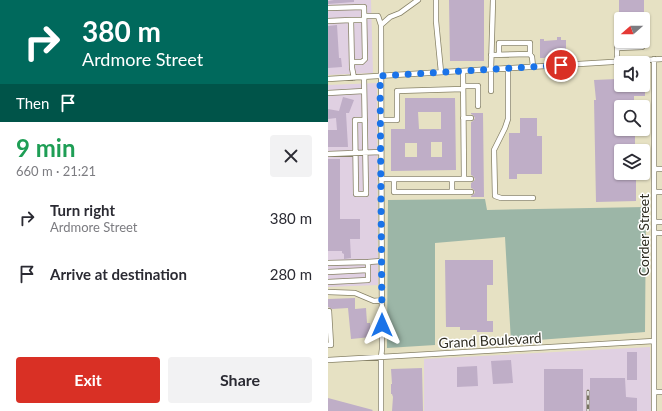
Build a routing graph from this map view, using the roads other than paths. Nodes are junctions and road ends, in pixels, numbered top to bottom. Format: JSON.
{"nodes":[{"id":1,"x":418,"y":0,"type":"edge"},
{"id":2,"x":436,"y":0,"type":"edge"},
{"id":3,"x":493,"y":0,"type":"edge"},
{"id":4,"x":328,"y":8,"type":"edge"},
{"id":5,"x":364,"y":18,"type":"junction"},
{"id":6,"x":351,"y":20,"type":"junction"},
{"id":7,"x":328,"y":21,"type":"edge"},
{"id":8,"x":380,"y":25,"type":"junction"},
{"id":9,"x":617,"y":48,"type":"edge"},
{"id":10,"x":499,"y":54,"type":"junction"},
{"id":11,"x":527,"y":54,"type":"junction"},
{"id":12,"x":491,"y":55,"type":"junction"},
{"id":13,"x":617,"y":56,"type":"edge"},
{"id":14,"x":650,"y":59,"type":"edge"},
{"id":15,"x":654,"y":59,"type":"junction"},
{"id":16,"x":662,"y":59,"type":"edge"},
{"id":17,"x":614,"y":61,"type":"edge"},
{"id":18,"x":352,"y":62,"type":"junction"},
{"id":19,"x":533,"y":67,"type":"junction"},
{"id":20,"x":508,"y":68,"type":"junction"},
{"id":21,"x":491,"y":69,"type":"junction"},
{"id":22,"x":463,"y":71,"type":"junction"},
{"id":23,"x":441,"y":72,"type":"junction"},
{"id":24,"x":380,"y":76,"type":"junction"},
{"id":25,"x":364,"y":77,"type":"junction"},
{"id":26,"x":354,"y":78,"type":"junction"},
{"id":27,"x":328,"y":79,"type":"edge"},
{"id":28,"x":463,"y":88,"type":"junction"},
{"id":29,"x":364,"y":91,"type":"junction"},
{"id":30,"x":491,"y":91,"type":"dead end"},
{"id":31,"x":328,"y":93,"type":"edge"},
{"id":32,"x":478,"y":106,"type":"dead end"},
{"id":33,"x":463,"y":118,"type":"junction"},
{"id":34,"x":470,"y":118,"type":"dead end"},
{"id":35,"x":365,"y":120,"type":"junction"},
{"id":36,"x":381,"y":120,"type":"junction"},
{"id":37,"x":381,"y":152,"type":"junction"},
{"id":38,"x":356,"y":153,"type":"junction"},
{"id":39,"x":366,"y":153,"type":"junction"},
{"id":40,"x":328,"y":154,"type":"edge"},
{"id":41,"x":654,"y":169,"type":"junction"},
{"id":42,"x":662,"y":169,"type":"edge"},
{"id":43,"x":381,"y":179,"type":"junction"},
{"id":44,"x":394,"y":179,"type":"junction"},
{"id":45,"x":452,"y":179,"type":"junction"},
{"id":46,"x":464,"y":179,"type":"junction"},
{"id":47,"x":471,"y":179,"type":"dead end"},
{"id":48,"x":452,"y":192,"type":"junction"},
{"id":49,"x":471,"y":192,"type":"dead end"},
{"id":50,"x":654,"y":192,"type":"junction"},
{"id":51,"x":662,"y":192,"type":"edge"},
{"id":52,"x":533,"y":198,"type":"dead end"},
{"id":53,"x":654,"y":222,"type":"junction"},
{"id":54,"x":662,"y":222,"type":"edge"},
{"id":55,"x":654,"y":233,"type":"junction"},
{"id":56,"x":662,"y":233,"type":"edge"},
{"id":57,"x":382,"y":261,"type":"junction"},
{"id":58,"x":368,"y":262,"type":"junction"},
{"id":59,"x":328,"y":263,"type":"edge"},
{"id":60,"x":368,"y":270,"type":"junction"},
{"id":61,"x":328,"y":272,"type":"edge"},
{"id":62,"x":328,"y":282,"type":"edge"},
{"id":63,"x":328,"y":292,"type":"edge"},
{"id":64,"x":382,"y":300,"type":"junction"},
{"id":65,"x":329,"y":311,"type":"edge"},
{"id":66,"x":654,"y":341,"type":"junction"},
{"id":67,"x":328,"y":345,"type":"edge"},
{"id":68,"x":381,"y":357,"type":"junction"},
{"id":69,"x":328,"y":360,"type":"edge"},
{"id":70,"x":654,"y":392,"type":"junction"},
{"id":71,"x":662,"y":392,"type":"edge"},
{"id":72,"x":381,"y":411,"type":"edge"},
{"id":73,"x":654,"y":411,"type":"edge"}],
"edges":[{"from":1,"to":8,"type":"street"},
{"from":2,"to":23,"type":"street"},
{"from":3,"to":12,"type":"street"},
{"from":4,"to":5,"type":"street"},
{"from":5,"to":6,"type":"street"},
{"from":5,"to":8,"type":"street"},
{"from":5,"to":18,"type":"street"},
{"from":6,"to":7,"type":"street"},
{"from":6,"to":18,"type":"street"},
{"from":8,"to":24,"type":"street"},
{"from":9,"to":13,"type":"street"},
{"from":10,"to":11,"type":"street"},
{"from":10,"to":11,"type":"street"},
{"from":10,"to":12,"type":"street"},
{"from":11,"to":19,"type":"street"},
{"from":12,"to":21,"type":"street"},
{"from":14,"to":15,"type":"street"},
{"from":15,"to":16,"type":"street"},
{"from":15,"to":41,"type":"street","name":"Corder Street"},
{"from":17,"to":19,"type":"street"},
{"from":18,"to":26,"type":"street"},
{"from":19,"to":20,"type":"street"},
{"from":20,"to":21,"type":"street"},
{"from":20,"to":52,"type":"street"},
{"from":21,"to":22,"type":"street"},
{"from":21,"to":30,"type":"street"},
{"from":22,"to":23,"type":"street"},
{"from":22,"to":28,"type":"street"},
{"from":23,"to":24,"type":"street"},
{"from":24,"to":25,"type":"street"},
{"from":24,"to":36,"type":"street"},
{"from":25,"to":26,"type":"street"},
{"from":25,"to":29,"type":"street"},
{"from":26,"to":27,"type":"street"},
{"from":28,"to":32,"type":"street"},
{"from":28,"to":33,"type":"street"},
{"from":28,"to":36,"type":"street"},
{"from":29,"to":31,"type":"street"},
{"from":29,"to":35,"type":"street"},
{"from":33,"to":34,"type":"street"},
{"from":33,"to":46,"type":"street"},
{"from":35,"to":38,"type":"street"},
{"from":35,"to":39,"type":"street"},
{"from":36,"to":37,"type":"street"},
{"from":37,"to":39,"type":"street"},
{"from":37,"to":43,"type":"street"},
{"from":38,"to":39,"type":"street"},
{"from":38,"to":39,"type":"street"},
{"from":38,"to":40,"type":"street"},
{"from":41,"to":42,"type":"street"},
{"from":41,"to":50,"type":"street","name":"Corder Street"},
{"from":43,"to":44,"type":"street"},
{"from":43,"to":57,"type":"street"},
{"from":44,"to":45,"type":"street"},
{"from":44,"to":48,"type":"street"},
{"from":45,"to":46,"type":"street"},
{"from":45,"to":48,"type":"street"},
{"from":46,"to":47,"type":"street"},
{"from":48,"to":49,"type":"street"},
{"from":50,"to":51,"type":"street"},
{"from":50,"to":53,"type":"street","name":"Corder Street"},
{"from":53,"to":54,"type":"street"},
{"from":53,"to":55,"type":"street","name":"Corder Street"},
{"from":55,"to":56,"type":"street"},
{"from":55,"to":66,"type":"street","name":"Corder Street"},
{"from":57,"to":58,"type":"street"},
{"from":57,"to":64,"type":"street"},
{"from":58,"to":59,"type":"street"},
{"from":58,"to":60,"type":"street"},
{"from":60,"to":61,"type":"street"},
{"from":60,"to":62,"type":"street"},
{"from":63,"to":64,"type":"street"},
{"from":64,"to":68,"type":"street"},
{"from":65,"to":67,"type":"street"},
{"from":66,"to":68,"type":"street","name":"Grand Boulevard"},
{"from":66,"to":70,"type":"street","name":"Corder Street"},
{"from":68,"to":69,"type":"street","name":"Grand Boulevard"},
{"from":68,"to":72,"type":"street"},
{"from":70,"to":71,"type":"street"},
{"from":70,"to":73,"type":"street","name":"Corder Street"}]}
